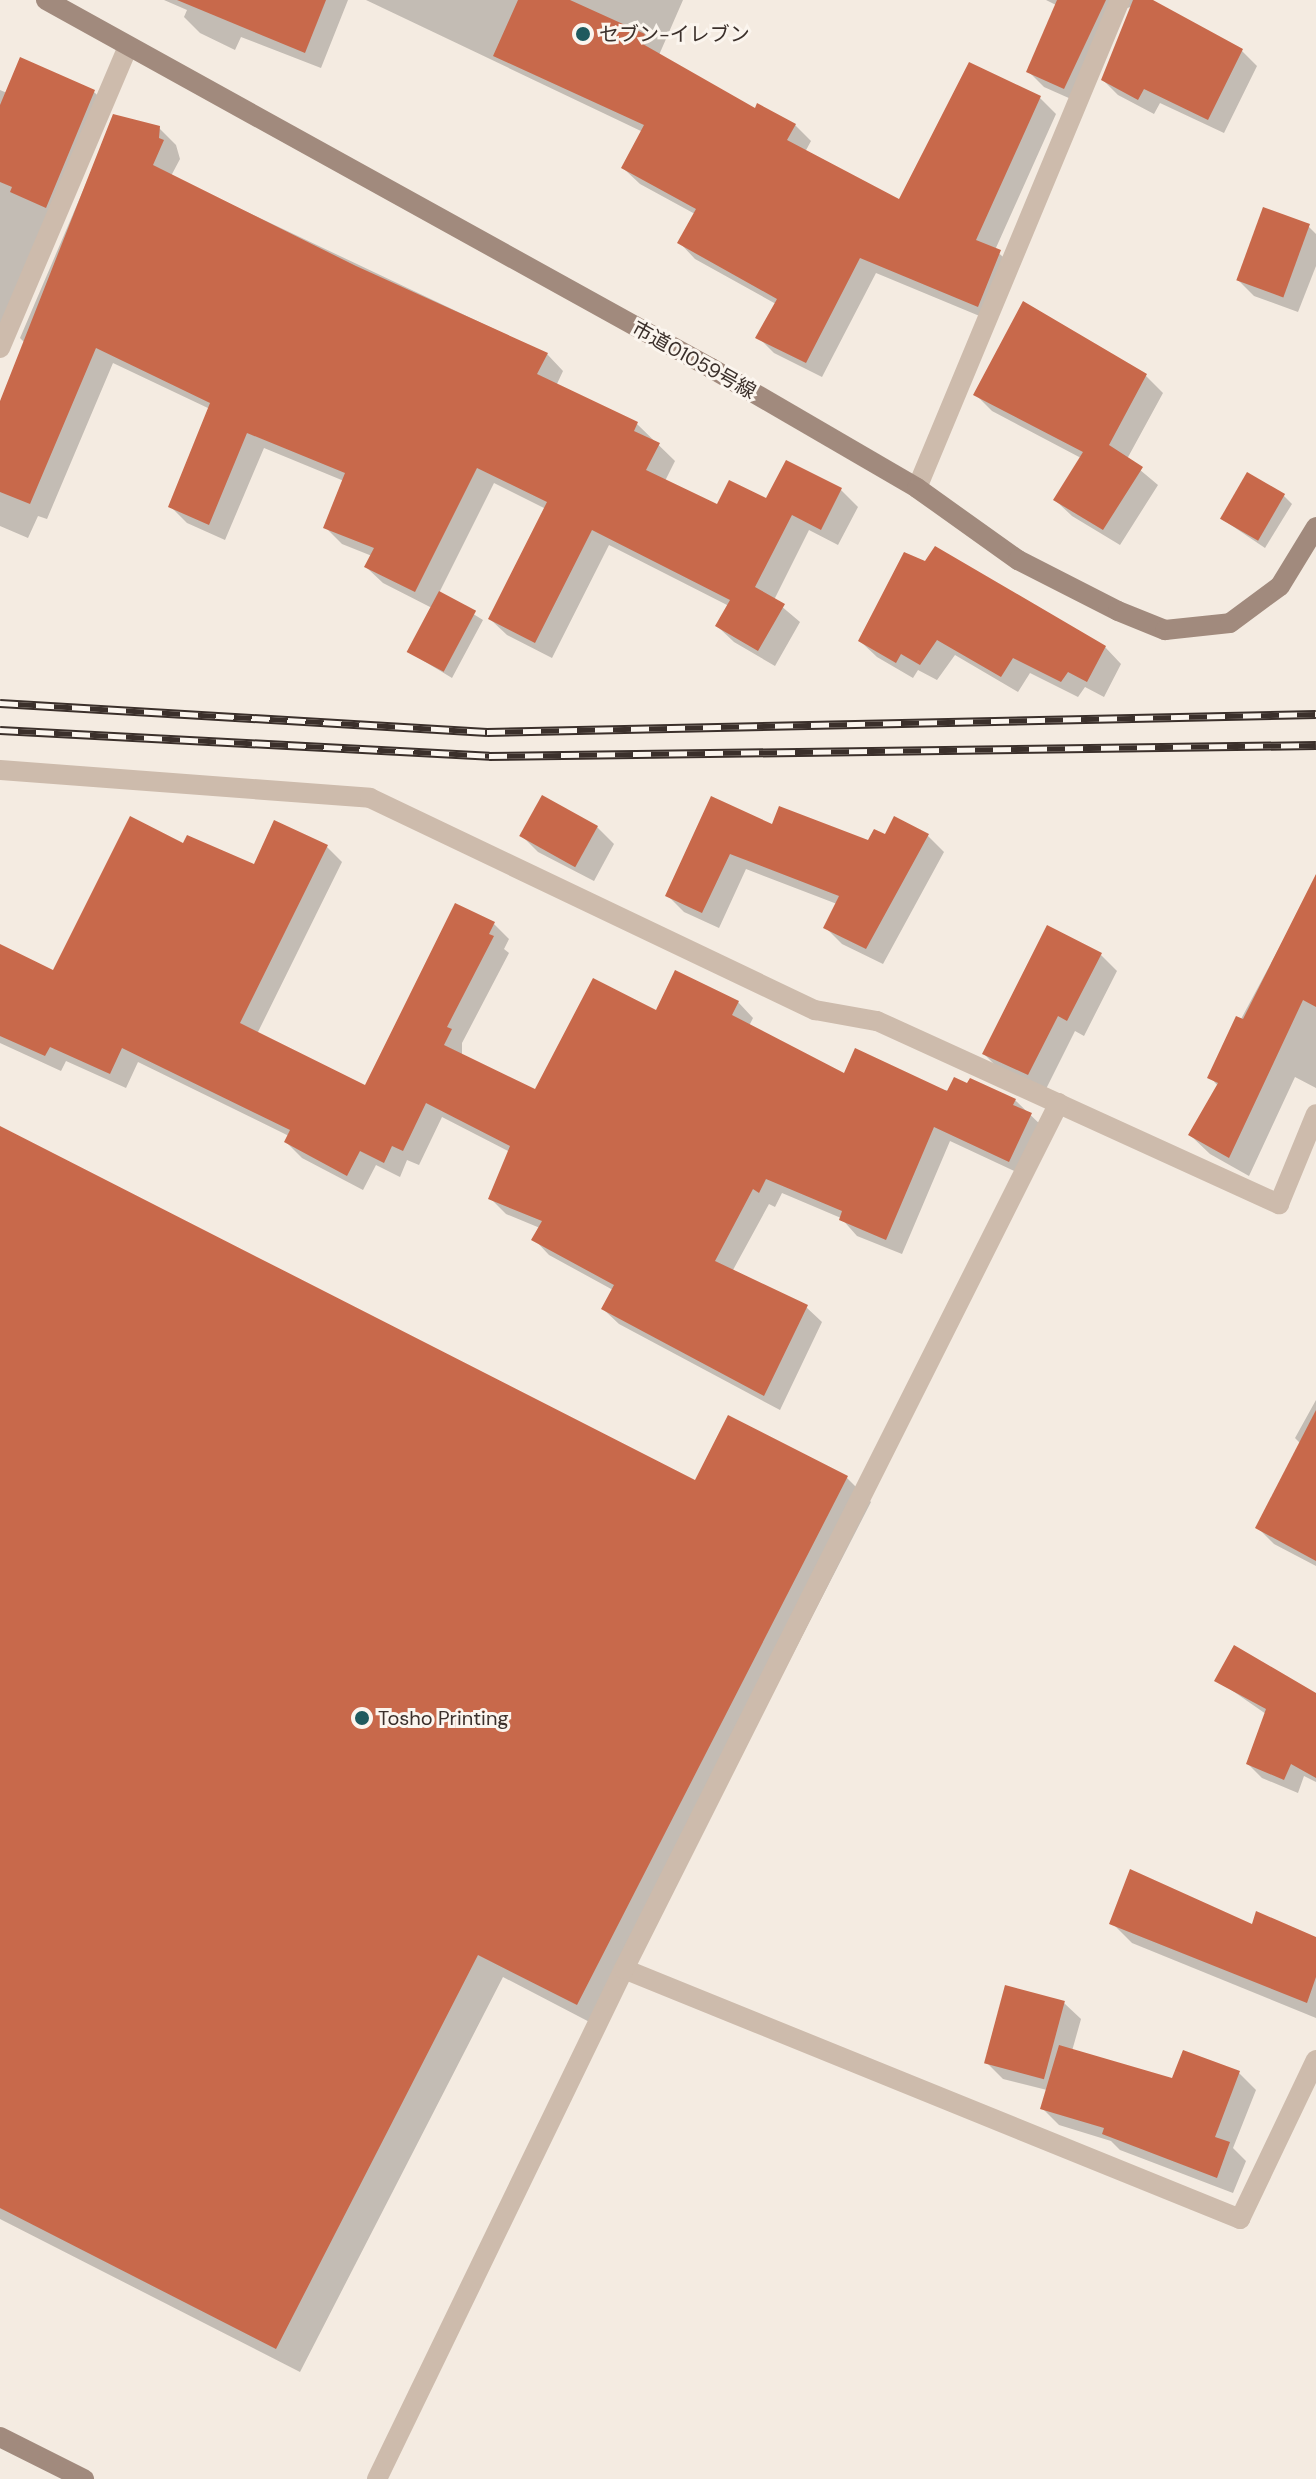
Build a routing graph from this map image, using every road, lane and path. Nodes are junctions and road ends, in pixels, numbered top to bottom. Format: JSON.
{"nodes":[{"id":1,"x":46,"y":0,"type":"edge"},
{"id":2,"x":1120,"y":0,"type":"edge"},
{"id":3,"x":127,"y":49,"type":"junction"},
{"id":4,"x":0,"y":348,"type":"edge"},
{"id":5,"x":917,"y":488,"type":"junction"},
{"id":6,"x":1316,"y":527,"type":"edge"},
{"id":7,"x":0,"y":770,"type":"edge"},
{"id":8,"x":1059,"y":1103,"type":"junction"},
{"id":9,"x":1316,"y":1114,"type":"edge"},
{"id":10,"x":624,"y":1969,"type":"junction"},
{"id":11,"x":1316,"y":2060,"type":"edge"},
{"id":12,"x":0,"y":2437,"type":"edge"},
{"id":13,"x":84,"y":2479,"type":"edge"},
{"id":14,"x":377,"y":2479,"type":"edge"}],
"edges":[{"from":1,"to":3,"type":"street","name":"市道01059号線"},
{"from":2,"to":5,"type":"street"},
{"from":3,"to":4,"type":"street"},
{"from":3,"to":5,"type":"street","name":"市道01059号線"},
{"from":5,"to":6,"type":"street","name":"市道01059号線"},
{"from":7,"to":8,"type":"street"},
{"from":8,"to":9,"type":"street"},
{"from":8,"to":10,"type":"street"},
{"from":10,"to":11,"type":"street"},
{"from":10,"to":14,"type":"street"},
{"from":12,"to":13,"type":"street"}]}
